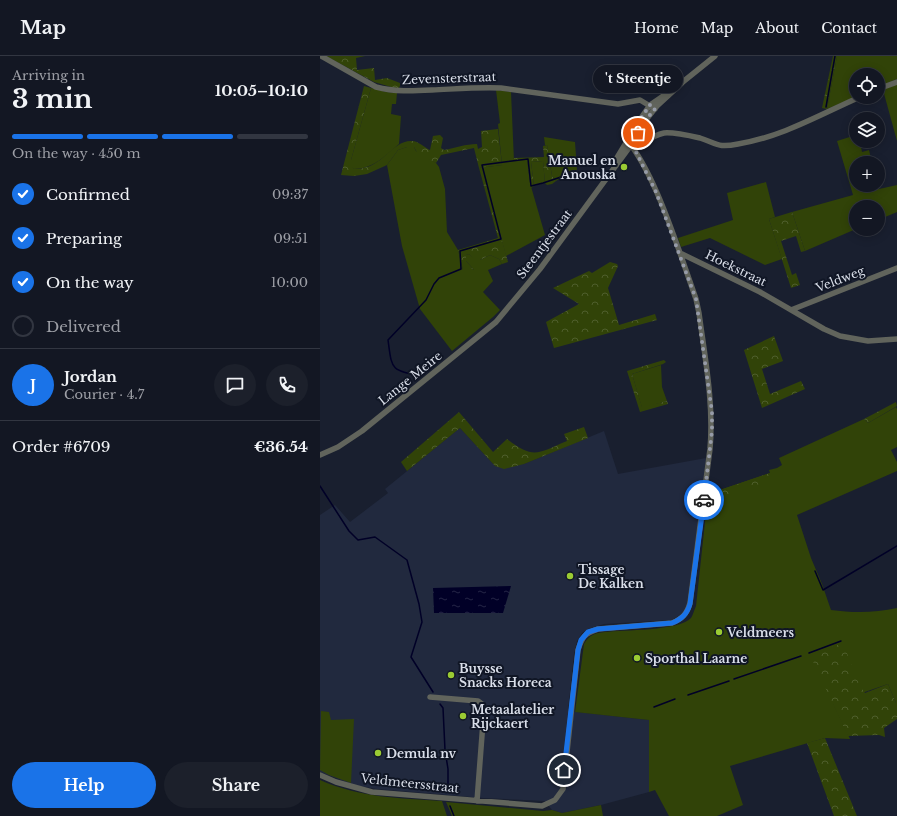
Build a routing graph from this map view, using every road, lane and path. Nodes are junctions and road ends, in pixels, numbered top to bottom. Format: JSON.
{"nodes":[{"id":1,"x":321,"y":56,"type":"edge"},
{"id":2,"x":715,"y":56,"type":"edge"},
{"id":3,"x":897,"y":82,"type":"edge"},
{"id":4,"x":885,"y":86,"type":"edge"},
{"id":5,"x":849,"y":102,"type":"edge"},
{"id":6,"x":652,"y":107,"type":"junction"},
{"id":7,"x":631,"y":144,"type":"junction"},
{"id":8,"x":680,"y":253,"type":"junction"},
{"id":9,"x":897,"y":268,"type":"edge"},
{"id":10,"x":507,"y":309,"type":"joint"},
{"id":11,"x":791,"y":310,"type":"junction"},
{"id":12,"x":897,"y":339,"type":"edge"},
{"id":13,"x":320,"y":455,"type":"edge"},
{"id":14,"x":430,"y":696,"type":"dead end"},
{"id":15,"x":320,"y":775,"type":"edge"},
{"id":16,"x":477,"y":801,"type":"junction"}],
"edges":[{"from":1,"to":6,"type":"street","name":"Zevensterstraat"},
{"from":2,"to":6,"type":"street","name":"Steentjestraat"},
{"from":3,"to":4,"type":"street"},
{"from":5,"to":7,"type":"street"},
{"from":6,"to":7,"type":"street","name":"Steentjestraat"},
{"from":7,"to":8,"type":"street"},
{"from":7,"to":10,"type":"street","name":"Steentjestraat"},
{"from":8,"to":11,"type":"street","name":"Hoekstraat"},
{"from":8,"to":16,"type":"street","name":"Veldmeersstraat"},
{"from":9,"to":11,"type":"street","name":"Veldweg"},
{"from":10,"to":13,"type":"street","name":"Lange Meire"},
{"from":11,"to":12,"type":"street","name":"Hoekstraat"},
{"from":14,"to":16,"type":"street"},
{"from":15,"to":16,"type":"street","name":"Veldmeersstraat"}]}
